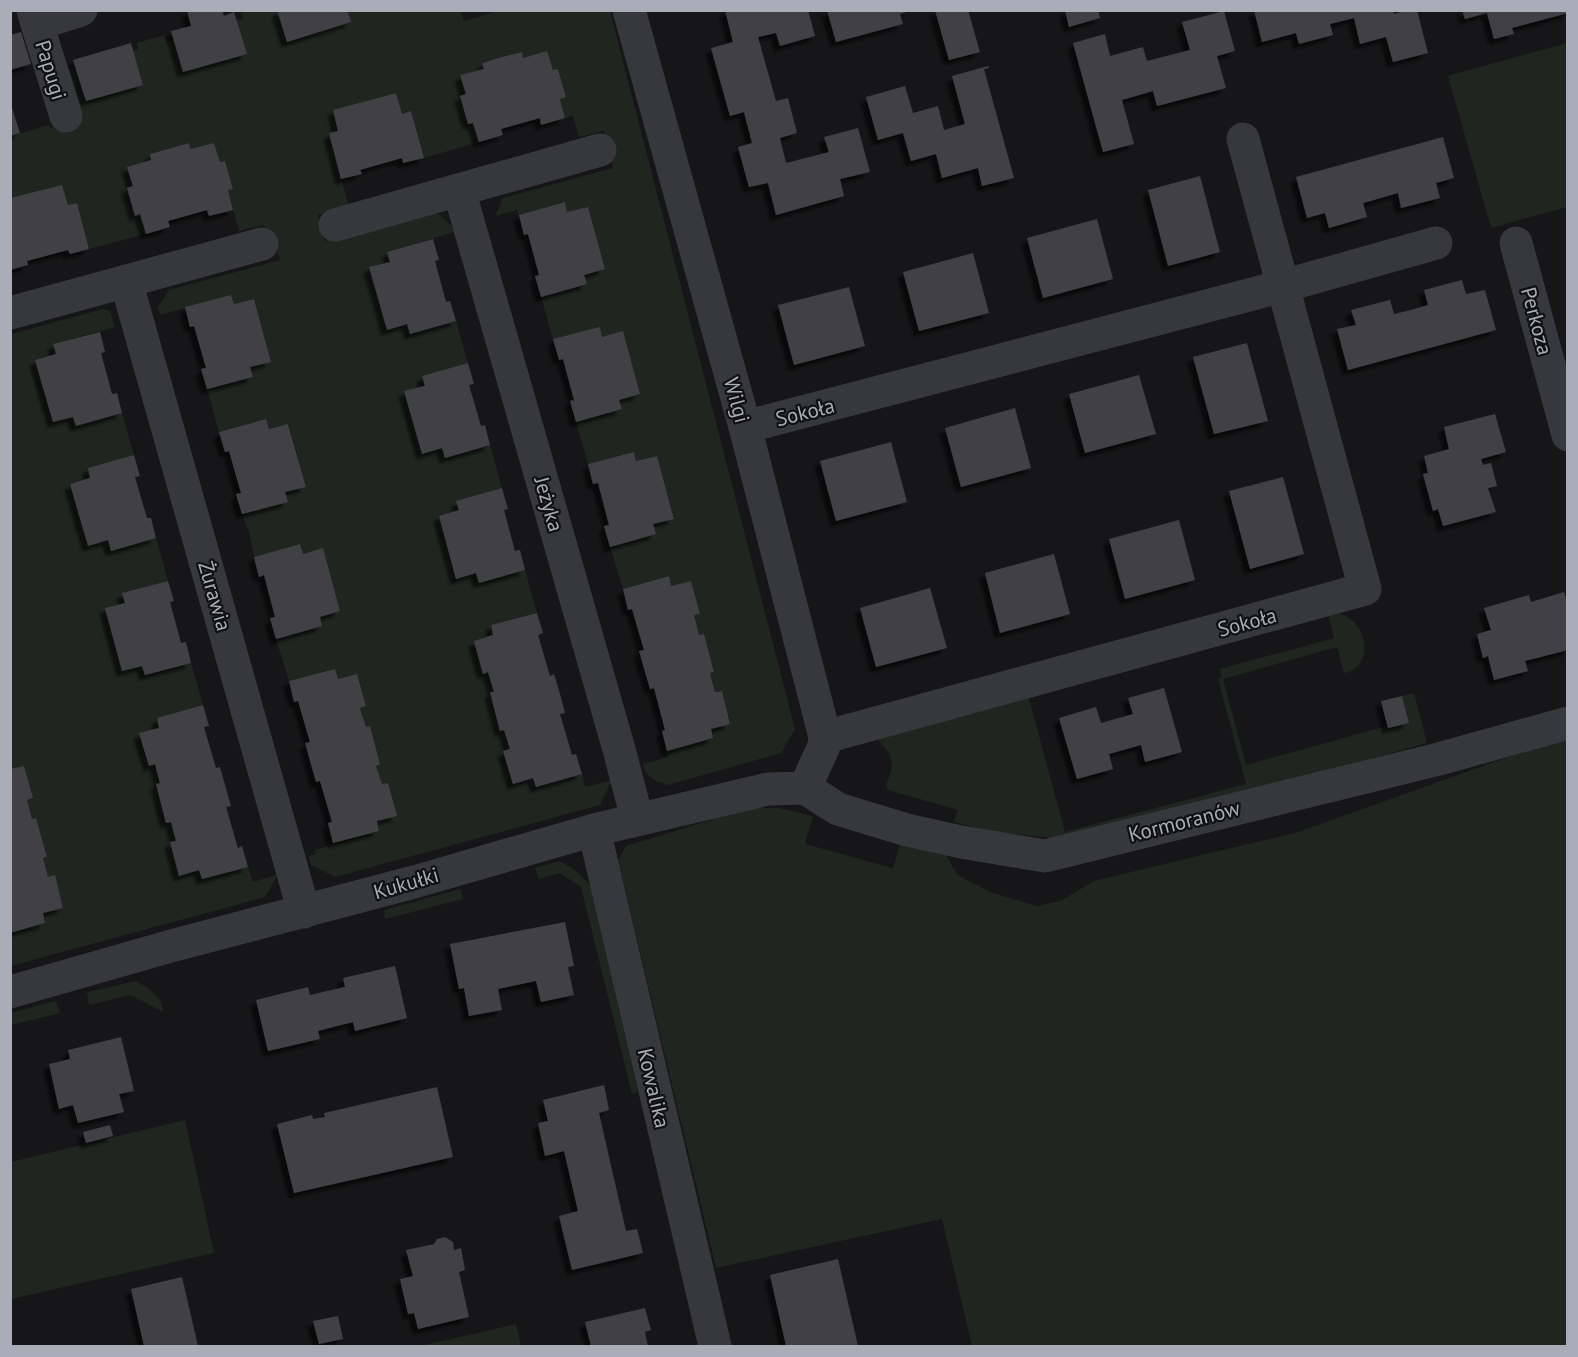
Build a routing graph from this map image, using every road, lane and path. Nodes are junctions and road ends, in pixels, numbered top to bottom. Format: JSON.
{"nodes":[{"id":1,"x":81,"y":10,"type":"edge"},
{"id":2,"x":629,"y":10,"type":"edge"},
{"id":3,"x":35,"y":17,"type":"edge"},
{"id":4,"x":66,"y":116,"type":"dead end"},
{"id":5,"x":1243,"y":139,"type":"dead end"},
{"id":6,"x":600,"y":150,"type":"dead end"},
{"id":7,"x":459,"y":190,"type":"junction"},
{"id":8,"x":335,"y":225,"type":"dead end"},
{"id":9,"x":1436,"y":243,"type":"dead end"},
{"id":10,"x":1516,"y":243,"type":"dead end"},
{"id":11,"x":262,"y":244,"type":"dead end"},
{"id":12,"x":126,"y":281,"type":"junction"},
{"id":13,"x":1283,"y":286,"type":"junction"},
{"id":14,"x":10,"y":313,"type":"edge"},
{"id":15,"x":745,"y":427,"type":"junction"},
{"id":16,"x":1568,"y":435,"type":"edge"},
{"id":17,"x":1568,"y":723,"type":"edge"},
{"id":18,"x":825,"y":737,"type":"junction"},
{"id":19,"x":805,"y":788,"type":"junction"},
{"id":20,"x":637,"y":819,"type":"junction"},
{"id":21,"x":594,"y":830,"type":"junction"},
{"id":22,"x":304,"y":912,"type":"junction"},
{"id":23,"x":10,"y":992,"type":"edge"},
{"id":24,"x":715,"y":1347,"type":"edge"}],
"edges":[{"from":1,"to":3,"type":"street","name":"Papugi"},
{"from":2,"to":15,"type":"street","name":"Wilgi"},
{"from":3,"to":4,"type":"street","name":"Papugi"},
{"from":5,"to":13,"type":"street","name":"Sokoła"},
{"from":6,"to":7,"type":"street"},
{"from":7,"to":8,"type":"street"},
{"from":7,"to":20,"type":"street","name":"Jeżyka"},
{"from":9,"to":13,"type":"street","name":"Sokoła"},
{"from":10,"to":16,"type":"street","name":"Perkoza"},
{"from":11,"to":12,"type":"street"},
{"from":12,"to":14,"type":"street"},
{"from":12,"to":22,"type":"street","name":"Żurawia"},
{"from":13,"to":15,"type":"street","name":"Sokoła"},
{"from":13,"to":18,"type":"street","name":"Sokoła"},
{"from":15,"to":18,"type":"street","name":"Wilgi"},
{"from":17,"to":19,"type":"street","name":"Kormoranów"},
{"from":18,"to":19,"type":"street"},
{"from":19,"to":20,"type":"street","name":"Kukułki"},
{"from":20,"to":21,"type":"street","name":"Kukułki"},
{"from":21,"to":22,"type":"street","name":"Kukułki"},
{"from":21,"to":24,"type":"street","name":"Kowalika"},
{"from":22,"to":23,"type":"street","name":"Kukułki"}]}
